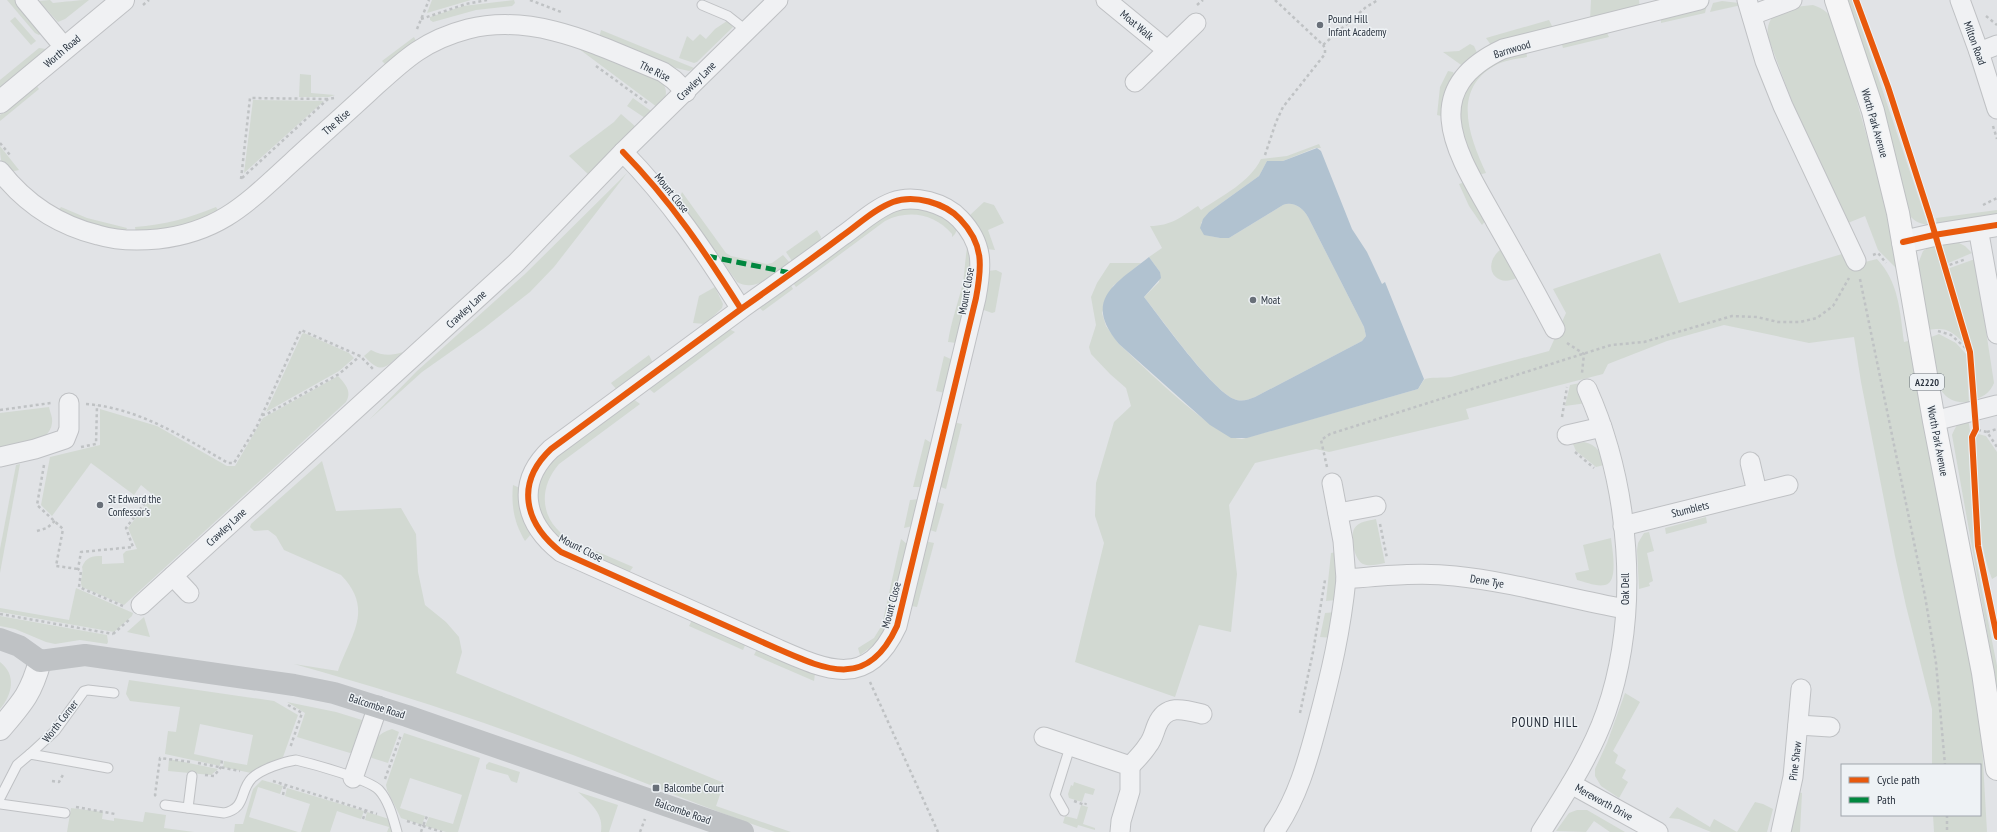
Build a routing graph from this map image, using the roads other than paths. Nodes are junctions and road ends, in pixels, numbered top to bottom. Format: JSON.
{"nodes":[{"id":1,"x":25,"y":0,"type":"edge"},
{"id":2,"x":124,"y":0,"type":"edge"},
{"id":3,"x":778,"y":0,"type":"edge"},
{"id":4,"x":1106,"y":0,"type":"edge"},
{"id":5,"x":1699,"y":0,"type":"edge"},
{"id":6,"x":1792,"y":0,"type":"edge"},
{"id":7,"x":1836,"y":0,"type":"edge"},
{"id":8,"x":1960,"y":0,"type":"edge"},
{"id":9,"x":702,"y":5,"type":"dead end"},
{"id":10,"x":1749,"y":8,"type":"edge"},
{"id":11,"x":1196,"y":23,"type":"dead end"},
{"id":12,"x":747,"y":31,"type":"junction"},
{"id":13,"x":1997,"y":45,"type":"edge"},
{"id":14,"x":65,"y":48,"type":"junction"},
{"id":15,"x":1167,"y":50,"type":"junction"},
{"id":16,"x":1979,"y":52,"type":"junction"},
{"id":17,"x":1135,"y":82,"type":"dead end"},
{"id":18,"x":686,"y":92,"type":"junction"},
{"id":19,"x":0,"y":102,"type":"edge"},
{"id":20,"x":1997,"y":109,"type":"edge"},
{"id":21,"x":623,"y":152,"type":"junction"},
{"id":22,"x":7,"y":166,"type":"edge"},
{"id":23,"x":1985,"y":220,"type":"edge"},
{"id":24,"x":1903,"y":242,"type":"junction"},
{"id":25,"x":1856,"y":261,"type":"road end"},
{"id":26,"x":742,"y":309,"type":"junction"},
{"id":27,"x":1555,"y":329,"type":"road end"},
{"id":28,"x":1997,"y":334,"type":"edge"},
{"id":29,"x":1587,"y":389,"type":"road end"},
{"id":30,"x":69,"y":403,"type":"road end"},
{"id":31,"x":1997,"y":405,"type":"edge"},
{"id":32,"x":1934,"y":421,"type":"junction"},
{"id":33,"x":1602,"y":427,"type":"junction"},
{"id":34,"x":1567,"y":435,"type":"dead end"},
{"id":35,"x":0,"y":457,"type":"edge"},
{"id":36,"x":1750,"y":462,"type":"dead end"},
{"id":37,"x":1332,"y":483,"type":"road end"},
{"id":38,"x":1788,"y":484,"type":"dead end"},
{"id":39,"x":1757,"y":492,"type":"junction"},
{"id":40,"x":1376,"y":506,"type":"road end"},
{"id":41,"x":1338,"y":513,"type":"junction"},
{"id":42,"x":1623,"y":526,"type":"junction"},
{"id":43,"x":173,"y":576,"type":"junction"},
{"id":44,"x":1346,"y":579,"type":"junction"},
{"id":45,"x":189,"y":593,"type":"dead end"},
{"id":46,"x":139,"y":608,"type":"road end"},
{"id":47,"x":1626,"y":609,"type":"junction"},
{"id":48,"x":0,"y":639,"type":"edge"},
{"id":49,"x":40,"y":661,"type":"junction"},
{"id":50,"x":1801,"y":689,"type":"dead end"},
{"id":51,"x":114,"y":693,"type":"dead end"},
{"id":52,"x":378,"y":706,"type":"junction"},
{"id":53,"x":1202,"y":714,"type":"dead end"},
{"id":54,"x":1798,"y":725,"type":"junction"},
{"id":55,"x":1830,"y":728,"type":"dead end"},
{"id":56,"x":0,"y":729,"type":"edge"},
{"id":57,"x":1044,"y":737,"type":"dead end"},
{"id":58,"x":1070,"y":747,"type":"junction"},
{"id":59,"x":30,"y":754,"type":"junction"},
{"id":60,"x":1130,"y":766,"type":"junction"},
{"id":61,"x":108,"y":768,"type":"dead end"},
{"id":62,"x":1997,"y":769,"type":"edge"},
{"id":63,"x":192,"y":776,"type":"road end"},
{"id":64,"x":353,"y":778,"type":"junction"},
{"id":65,"x":1571,"y":784,"type":"junction"},
{"id":66,"x":0,"y":798,"type":"edge"},
{"id":67,"x":0,"y":804,"type":"edge"},
{"id":68,"x":165,"y":805,"type":"dead end"},
{"id":69,"x":188,"y":808,"type":"junction"},
{"id":70,"x":1064,"y":811,"type":"dead end"},
{"id":71,"x":64,"y":813,"type":"road end"},
{"id":72,"x":720,"y":828,"type":"edge"},
{"id":73,"x":1278,"y":831,"type":"edge"},
{"id":74,"x":397,"y":832,"type":"edge"},
{"id":75,"x":743,"y":832,"type":"edge"},
{"id":76,"x":1120,"y":832,"type":"edge"},
{"id":77,"x":1541,"y":832,"type":"edge"},
{"id":78,"x":1658,"y":832,"type":"edge"},
{"id":79,"x":1781,"y":832,"type":"edge"}],
"edges":[{"from":1,"to":14,"type":"street"},
{"from":2,"to":14,"type":"street","name":"Worth Road"},
{"from":3,"to":12,"type":"street","name":"Crawley Lane"},
{"from":4,"to":15,"type":"street","name":"Moat Walk"},
{"from":5,"to":27,"type":"street","name":"Barnwood"},
{"from":6,"to":10,"type":"street"},
{"from":7,"to":24,"type":"main road","name":"Worth Park Avenue","number":"A2220"},
{"from":8,"to":16,"type":"street","name":"Milton Road"},
{"from":9,"to":12,"type":"lane"},
{"from":10,"to":25,"type":"street"},
{"from":11,"to":15,"type":"street"},
{"from":12,"to":18,"type":"street","name":"Crawley Lane"},
{"from":13,"to":16,"type":"street"},
{"from":14,"to":19,"type":"street","name":"Worth Road"},
{"from":15,"to":17,"type":"street"},
{"from":16,"to":20,"type":"street","name":"Milton Road"},
{"from":18,"to":21,"type":"street","name":"Crawley Lane"},
{"from":18,"to":22,"type":"street","name":"The Rise"},
{"from":21,"to":26,"type":"street","name":"Mount Close"},
{"from":21,"to":43,"type":"street","name":"Crawley Lane"},
{"from":23,"to":24,"type":"street"},
{"from":23,"to":28,"type":"street"},
{"from":24,"to":32,"type":"main road","name":"Worth Park Avenue","number":"A2220"},
{"from":26,"to":26,"type":"street","name":"Mount Close"},
{"from":29,"to":33,"type":"street","name":"Oak Dell"},
{"from":30,"to":35,"type":"street"},
{"from":31,"to":32,"type":"street"},
{"from":32,"to":62,"type":"main road","name":"Worth Park Avenue","number":"A2220"},
{"from":33,"to":34,"type":"street"},
{"from":33,"to":42,"type":"street","name":"Oak Dell"},
{"from":36,"to":39,"type":"street"},
{"from":37,"to":41,"type":"street"},
{"from":38,"to":39,"type":"street","name":"Stumblets"},
{"from":39,"to":42,"type":"street","name":"Stumblets"},
{"from":40,"to":41,"type":"street"},
{"from":41,"to":44,"type":"street"},
{"from":42,"to":47,"type":"street","name":"Oak Dell"},
{"from":43,"to":45,"type":"street"},
{"from":43,"to":46,"type":"street","name":"Crawley Lane"},
{"from":44,"to":47,"type":"street","name":"Dene Tye"},
{"from":44,"to":73,"type":"street"},
{"from":47,"to":65,"type":"street","name":"Oak Dell"},
{"from":48,"to":49,"type":"main road"},
{"from":49,"to":52,"type":"main road","name":"Balcombe Road"},
{"from":49,"to":56,"type":"street"},
{"from":50,"to":54,"type":"street","name":"Pine Shaw"},
{"from":51,"to":59,"type":"lane","name":"Worth Corner"},
{"from":52,"to":64,"type":"street"},
{"from":52,"to":72,"type":"main road","name":"Balcombe Road"},
{"from":53,"to":60,"type":"street"},
{"from":54,"to":55,"type":"street"},
{"from":54,"to":79,"type":"street","name":"Pine Shaw"},
{"from":57,"to":58,"type":"street"},
{"from":58,"to":60,"type":"street"},
{"from":58,"to":70,"type":"lane"},
{"from":59,"to":61,"type":"lane","name":"Worth Corner"},
{"from":59,"to":66,"type":"lane","name":"Worth Corner"},
{"from":60,"to":76,"type":"street"},
{"from":63,"to":69,"type":"lane"},
{"from":64,"to":69,"type":"lane"},
{"from":64,"to":74,"type":"lane"},
{"from":65,"to":77,"type":"street","name":"Oak Dell"},
{"from":65,"to":78,"type":"street","name":"Mereworth Drive"},
{"from":67,"to":71,"type":"lane"},
{"from":68,"to":69,"type":"lane"},
{"from":72,"to":75,"type":"main road","name":"Balcombe Road"}]}
